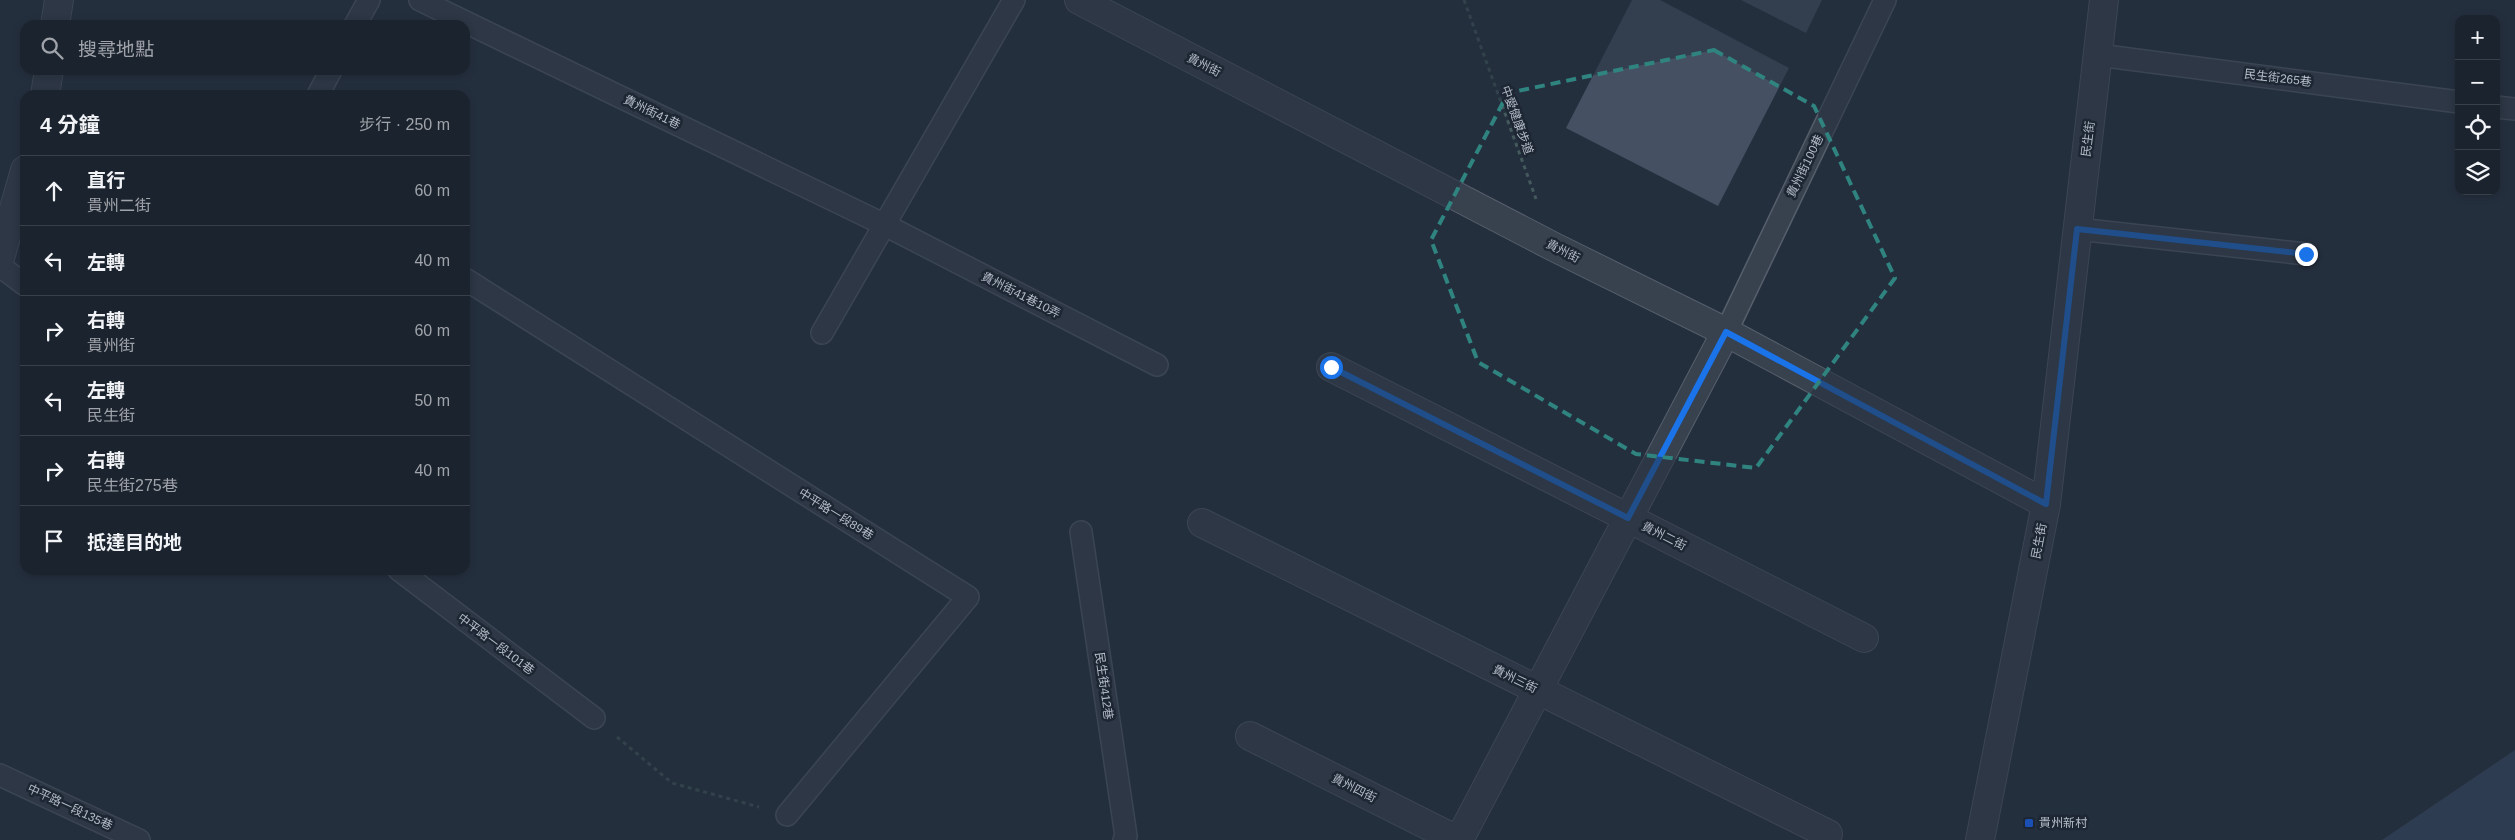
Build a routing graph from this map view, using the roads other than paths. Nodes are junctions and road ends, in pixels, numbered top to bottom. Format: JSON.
{"nodes":[{"id":1,"x":59,"y":0,"type":"edge"},
{"id":2,"x":368,"y":0,"type":"edge"},
{"id":3,"x":420,"y":0,"type":"edge"},
{"id":4,"x":1014,"y":0,"type":"edge"},
{"id":5,"x":1079,"y":0,"type":"edge"},
{"id":6,"x":1885,"y":0,"type":"edge"},
{"id":7,"x":2104,"y":0,"type":"edge"},
{"id":8,"x":56,"y":20,"type":"edge"},
{"id":9,"x":358,"y":20,"type":"edge"},
{"id":10,"x":461,"y":20,"type":"edge"},
{"id":11,"x":470,"y":24,"type":"edge"},
{"id":12,"x":2098,"y":55,"type":"junction"},
{"id":13,"x":48,"y":75,"type":"edge"},
{"id":14,"x":328,"y":75,"type":"edge"},
{"id":15,"x":46,"y":90,"type":"edge"},
{"id":16,"x":321,"y":90,"type":"edge"},
{"id":17,"x":2455,"y":101,"type":"edge"},
{"id":18,"x":2500,"y":107,"type":"edge"},
{"id":19,"x":2515,"y":109,"type":"edge"},
{"id":20,"x":20,"y":188,"type":"edge"},
{"id":21,"x":885,"y":225,"type":"junction"},
{"id":22,"x":2077,"y":229,"type":"junction"},
{"id":23,"x":2306,"y":254,"type":"dead end"},
{"id":24,"x":0,"y":258,"type":"edge"},
{"id":25,"x":0,"y":266,"type":"edge"},
{"id":26,"x":20,"y":281,"type":"edge"},
{"id":27,"x":470,"y":282,"type":"edge"},
{"id":28,"x":1726,"y":332,"type":"junction"},
{"id":29,"x":822,"y":333,"type":"dead end"},
{"id":30,"x":1158,"y":365,"type":"dead end"},
{"id":31,"x":1331,"y":367,"type":"dead end"},
{"id":32,"x":2046,"y":504,"type":"junction"},
{"id":33,"x":1628,"y":518,"type":"junction"},
{"id":34,"x":1202,"y":522,"type":"dead end"},
{"id":35,"x":1081,"y":532,"type":"dead end"},
{"id":36,"x":406,"y":575,"type":"edge"},
{"id":37,"x":1864,"y":638,"type":"dead end"},
{"id":38,"x":1538,"y":690,"type":"junction"},
{"id":39,"x":594,"y":718,"type":"road end"},
{"id":40,"x":1250,"y":736,"type":"dead end"},
{"id":41,"x":0,"y":775,"type":"edge"},
{"id":42,"x":787,"y":816,"type":"road end"},
{"id":43,"x":1828,"y":834,"type":"dead end"},
{"id":44,"x":139,"y":840,"type":"edge"},
{"id":45,"x":1124,"y":840,"type":"edge"},
{"id":46,"x":1458,"y":840,"type":"edge"},
{"id":47,"x":1980,"y":840,"type":"edge"}],
"edges":[{"from":1,"to":8,"type":"street"},
{"from":2,"to":9,"type":"lane"},
{"from":3,"to":10,"type":"lane","name":"貴州街41巷"},
{"from":4,"to":21,"type":"lane"},
{"from":5,"to":28,"type":"street","name":"貴州街"},
{"from":6,"to":28,"type":"lane","name":"貴州街100巷"},
{"from":7,"to":12,"type":"street","name":"民生街"},
{"from":11,"to":21,"type":"lane","name":"貴州街41巷"},
{"from":12,"to":17,"type":"lane","name":"民生街265巷"},
{"from":12,"to":22,"type":"street","name":"民生街"},
{"from":13,"to":15,"type":"street"},
{"from":14,"to":16,"type":"lane"},
{"from":18,"to":19,"type":"lane"},
{"from":20,"to":24,"type":"street"},
{"from":21,"to":29,"type":"lane"},
{"from":21,"to":30,"type":"lane","name":"貴州街41巷10弄"},
{"from":22,"to":23,"type":"lane"},
{"from":22,"to":32,"type":"street","name":"民生街"},
{"from":25,"to":26,"type":"lane"},
{"from":27,"to":42,"type":"lane","name":"中平路一段89巷"},
{"from":28,"to":32,"type":"street","name":"貴州街"},
{"from":28,"to":33,"type":"street"},
{"from":31,"to":33,"type":"street","name":"貴州二街"},
{"from":32,"to":47,"type":"street","name":"民生街"},
{"from":33,"to":37,"type":"street","name":"貴州二街"},
{"from":33,"to":38,"type":"street"},
{"from":34,"to":38,"type":"street","name":"貴州三街"},
{"from":35,"to":45,"type":"lane","name":"民生街412巷"},
{"from":36,"to":39,"type":"lane","name":"中平路一段101巷"},
{"from":38,"to":43,"type":"street","name":"貴州三街"},
{"from":38,"to":46,"type":"street"},
{"from":40,"to":46,"type":"street","name":"貴州四街"},
{"from":41,"to":44,"type":"lane","name":"中平路一段135巷"}]}
